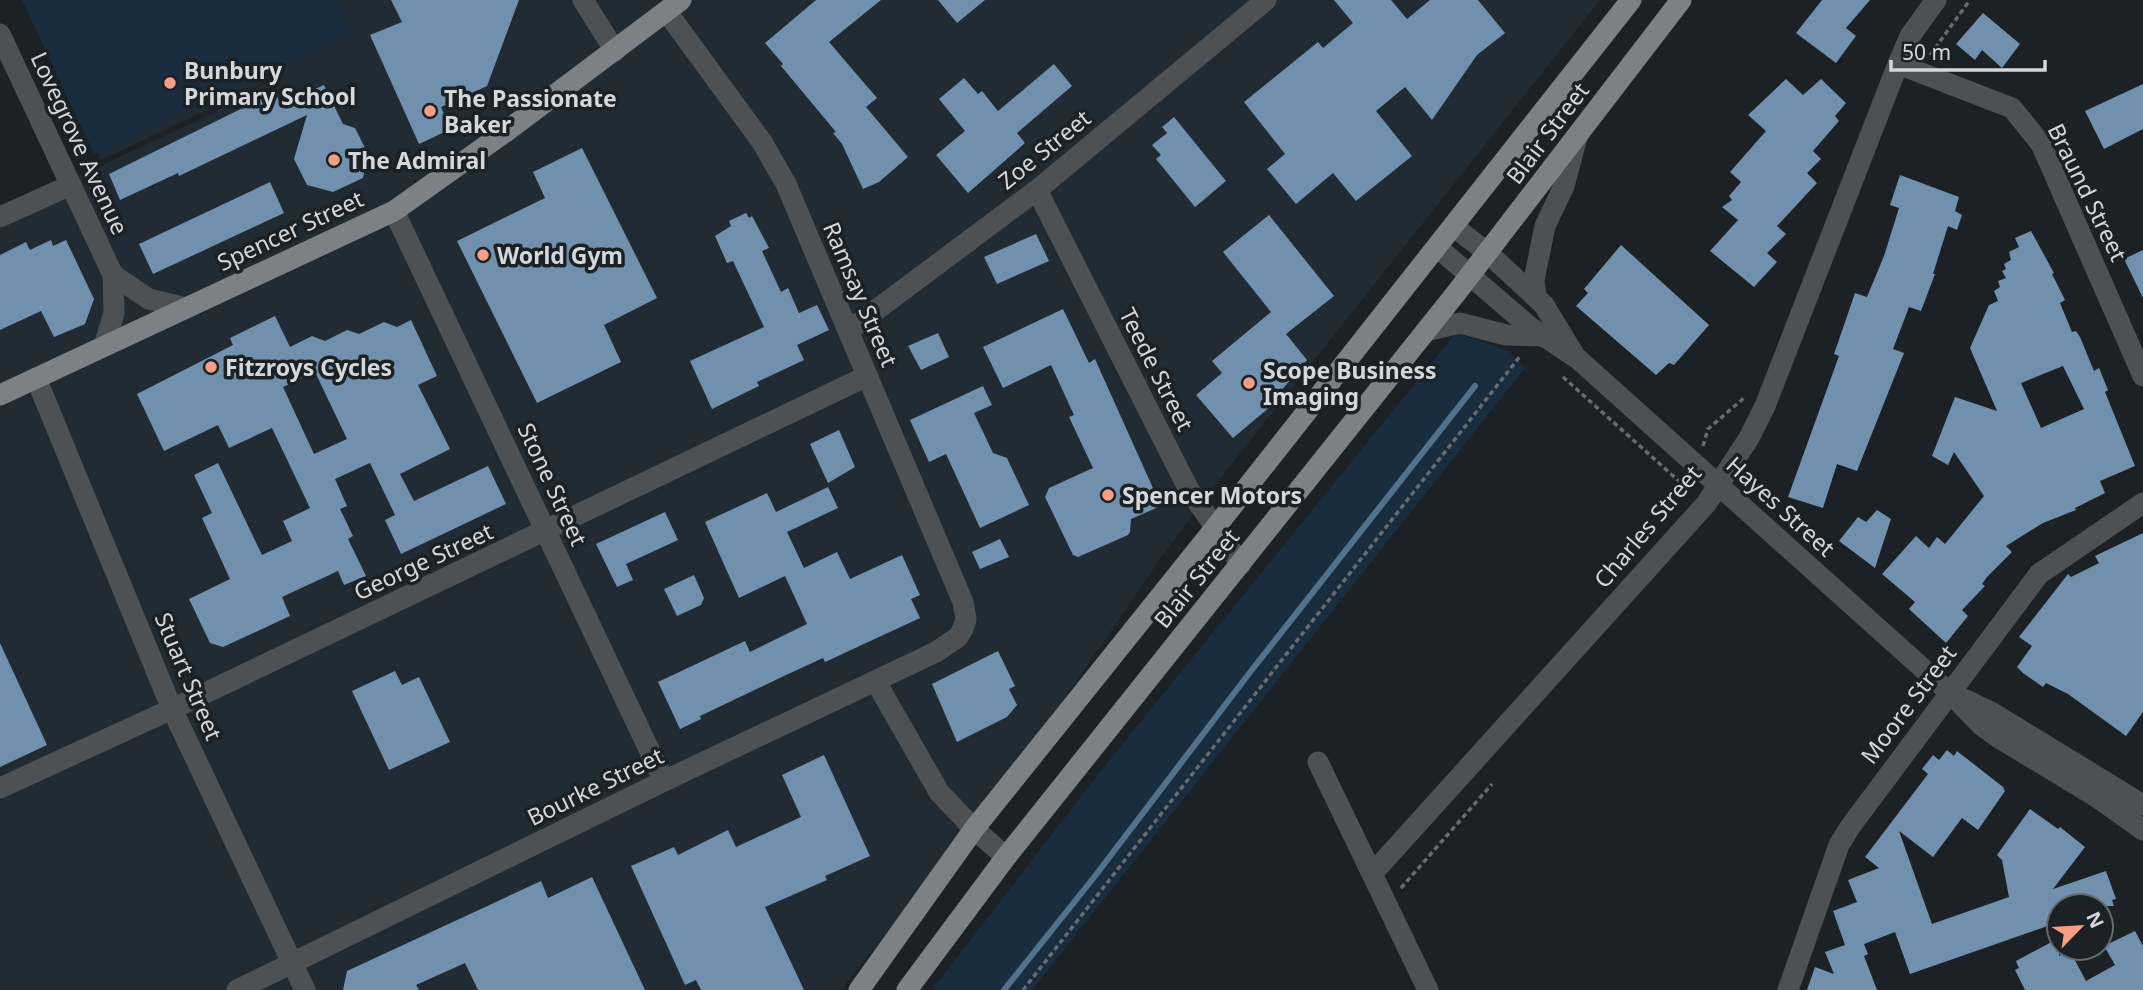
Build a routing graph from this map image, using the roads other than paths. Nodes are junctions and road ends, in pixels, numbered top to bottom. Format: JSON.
{"nodes":[{"id":1,"x":583,"y":0,"type":"edge"},
{"id":2,"x":1266,"y":0,"type":"edge"},
{"id":3,"x":1631,"y":0,"type":"edge"},
{"id":4,"x":1681,"y":0,"type":"edge"},
{"id":5,"x":1936,"y":0,"type":"edge"},
{"id":6,"x":674,"y":6,"type":"edge"},
{"id":7,"x":0,"y":34,"type":"edge"},
{"id":8,"x":615,"y":51,"type":"junction"},
{"id":9,"x":1898,"y":64,"type":"junction"},
{"id":10,"x":1577,"y":137,"type":"junction"},
{"id":11,"x":71,"y":186,"type":"junction"},
{"id":12,"x":1037,"y":190,"type":"junction"},
{"id":13,"x":394,"y":211,"type":"junction"},
{"id":14,"x":0,"y":217,"type":"edge"},
{"id":15,"x":1453,"y":226,"type":"junction"},
{"id":16,"x":1437,"y":247,"type":"junction"},
{"id":17,"x":1488,"y":253,"type":"junction"},
{"id":18,"x":1471,"y":274,"type":"junction"},
{"id":19,"x":113,"y":275,"type":"junction"},
{"id":20,"x":1536,"y":298,"type":"junction"},
{"id":21,"x":186,"y":308,"type":"junction"},
{"id":22,"x":848,"y":331,"type":"junction"},
{"id":23,"x":1426,"y":331,"type":"junction"},
{"id":24,"x":1543,"y":336,"type":"junction"},
{"id":25,"x":104,"y":346,"type":"junction"},
{"id":26,"x":1578,"y":359,"type":"junction"},
{"id":27,"x":867,"y":376,"type":"junction"},
{"id":28,"x":2143,"y":376,"type":"edge"},
{"id":29,"x":36,"y":378,"type":"junction"},
{"id":30,"x":0,"y":395,"type":"edge"},
{"id":31,"x":1718,"y":485,"type":"junction"},
{"id":32,"x":2143,"y":503,"type":"edge"},
{"id":33,"x":1215,"y":528,"type":"junction"},
{"id":34,"x":547,"y":531,"type":"junction"},
{"id":35,"x":1241,"y":564,"type":"junction"},
{"id":36,"x":966,"y":620,"type":"joint"},
{"id":37,"x":876,"y":682,"type":"junction"},
{"id":38,"x":1949,"y":692,"type":"junction"},
{"id":39,"x":172,"y":709,"type":"junction"},
{"id":40,"x":1318,"y":762,"type":"dead end"},
{"id":41,"x":664,"y":781,"type":"junction"},
{"id":42,"x":0,"y":788,"type":"edge"},
{"id":43,"x":2143,"y":805,"type":"edge"},
{"id":44,"x":974,"y":830,"type":"junction"},
{"id":45,"x":2143,"y":830,"type":"edge"},
{"id":46,"x":1006,"y":857,"type":"junction"},
{"id":47,"x":1372,"y":874,"type":"junction"},
{"id":48,"x":292,"y":964,"type":"junction"},
{"id":49,"x":237,"y":990,"type":"edge"},
{"id":50,"x":305,"y":990,"type":"edge"},
{"id":51,"x":859,"y":990,"type":"edge"},
{"id":52,"x":907,"y":990,"type":"edge"},
{"id":53,"x":1428,"y":990,"type":"edge"},
{"id":54,"x":1788,"y":990,"type":"edge"}],
"edges":[{"from":1,"to":8,"type":"street"},
{"from":2,"to":12,"type":"street","name":"Zoe Street"},
{"from":3,"to":15,"type":"main road","name":"Blair Street"},
{"from":4,"to":10,"type":"main road","name":"Blair Street"},
{"from":5,"to":9,"type":"street","name":"Charles Street"},
{"from":6,"to":8,"type":"main road","name":"Spencer Street"},
{"from":6,"to":22,"type":"street","name":"Ramsay Street"},
{"from":7,"to":11,"type":"street","name":"Lovegrove Avenue"},
{"from":8,"to":13,"type":"main road","name":"Spencer Street"},
{"from":9,"to":28,"type":"street","name":"Braund Street"},
{"from":9,"to":31,"type":"street","name":"Charles Street"},
{"from":10,"to":17,"type":"main road","name":"Blair Street"},
{"from":10,"to":20,"type":"street"},
{"from":11,"to":14,"type":"street"},
{"from":11,"to":19,"type":"street","name":"Lovegrove Avenue"},
{"from":12,"to":22,"type":"street","name":"Zoe Street"},
{"from":12,"to":33,"type":"street","name":"Teede Street"},
{"from":13,"to":21,"type":"main road","name":"Spencer Street"},
{"from":13,"to":34,"type":"street","name":"Stone Street"},
{"from":15,"to":16,"type":"main road","name":"Blair Street"},
{"from":15,"to":17,"type":"street","name":"Hayes Street"},
{"from":16,"to":18,"type":"street","name":"Hayes Street"},
{"from":16,"to":33,"type":"main road","name":"Blair Street"},
{"from":17,"to":18,"type":"main road","name":"Blair Street"},
{"from":17,"to":20,"type":"street","name":"Hayes Street"},
{"from":18,"to":23,"type":"main road","name":"Blair Street"},
{"from":18,"to":24,"type":"street","name":"Hayes Street"},
{"from":19,"to":21,"type":"street"},
{"from":19,"to":25,"type":"street","name":"Lovegrove Avenue"},
{"from":20,"to":26,"type":"street","name":"Hayes Street"},
{"from":21,"to":25,"type":"main road","name":"Spencer Street"},
{"from":22,"to":27,"type":"street","name":"Ramsay Street"},
{"from":23,"to":24,"type":"street"},
{"from":23,"to":35,"type":"main road","name":"Blair Street"},
{"from":24,"to":26,"type":"street","name":"Hayes Street"},
{"from":25,"to":29,"type":"main road","name":"Spencer Street"},
{"from":26,"to":31,"type":"street","name":"Hayes Street"},
{"from":27,"to":34,"type":"street","name":"George Street"},
{"from":27,"to":36,"type":"street","name":"Ramsay Street"},
{"from":29,"to":30,"type":"main road","name":"Spencer Street"},
{"from":29,"to":39,"type":"street","name":"Stuart Street"},
{"from":31,"to":38,"type":"street","name":"Hayes Street"},
{"from":31,"to":47,"type":"street","name":"Charles Street"},
{"from":32,"to":38,"type":"street","name":"Moore Street"},
{"from":33,"to":35,"type":"street","name":"Teede Street"},
{"from":33,"to":44,"type":"main road","name":"Blair Street"},
{"from":34,"to":39,"type":"street","name":"George Street"},
{"from":34,"to":41,"type":"street","name":"Stone Street"},
{"from":35,"to":46,"type":"main road","name":"Blair Street"},
{"from":36,"to":37,"type":"street","name":"Bourke Street"},
{"from":37,"to":41,"type":"street","name":"Bourke Street"},
{"from":37,"to":44,"type":"street"},
{"from":38,"to":43,"type":"street","name":"Hayes Street"},
{"from":38,"to":45,"type":"street","name":"Hayes Street"},
{"from":38,"to":54,"type":"street","name":"Moore Street"},
{"from":39,"to":42,"type":"street","name":"George Street"},
{"from":39,"to":48,"type":"street","name":"Stuart Street"},
{"from":40,"to":47,"type":"street"},
{"from":41,"to":48,"type":"street","name":"Bourke Street"},
{"from":44,"to":46,"type":"street"},
{"from":44,"to":51,"type":"main road","name":"Blair Street"},
{"from":46,"to":52,"type":"main road","name":"Blair Street"},
{"from":47,"to":53,"type":"street"},
{"from":48,"to":49,"type":"street","name":"Bourke Street"},
{"from":48,"to":50,"type":"street","name":"Stuart Street"}]}
